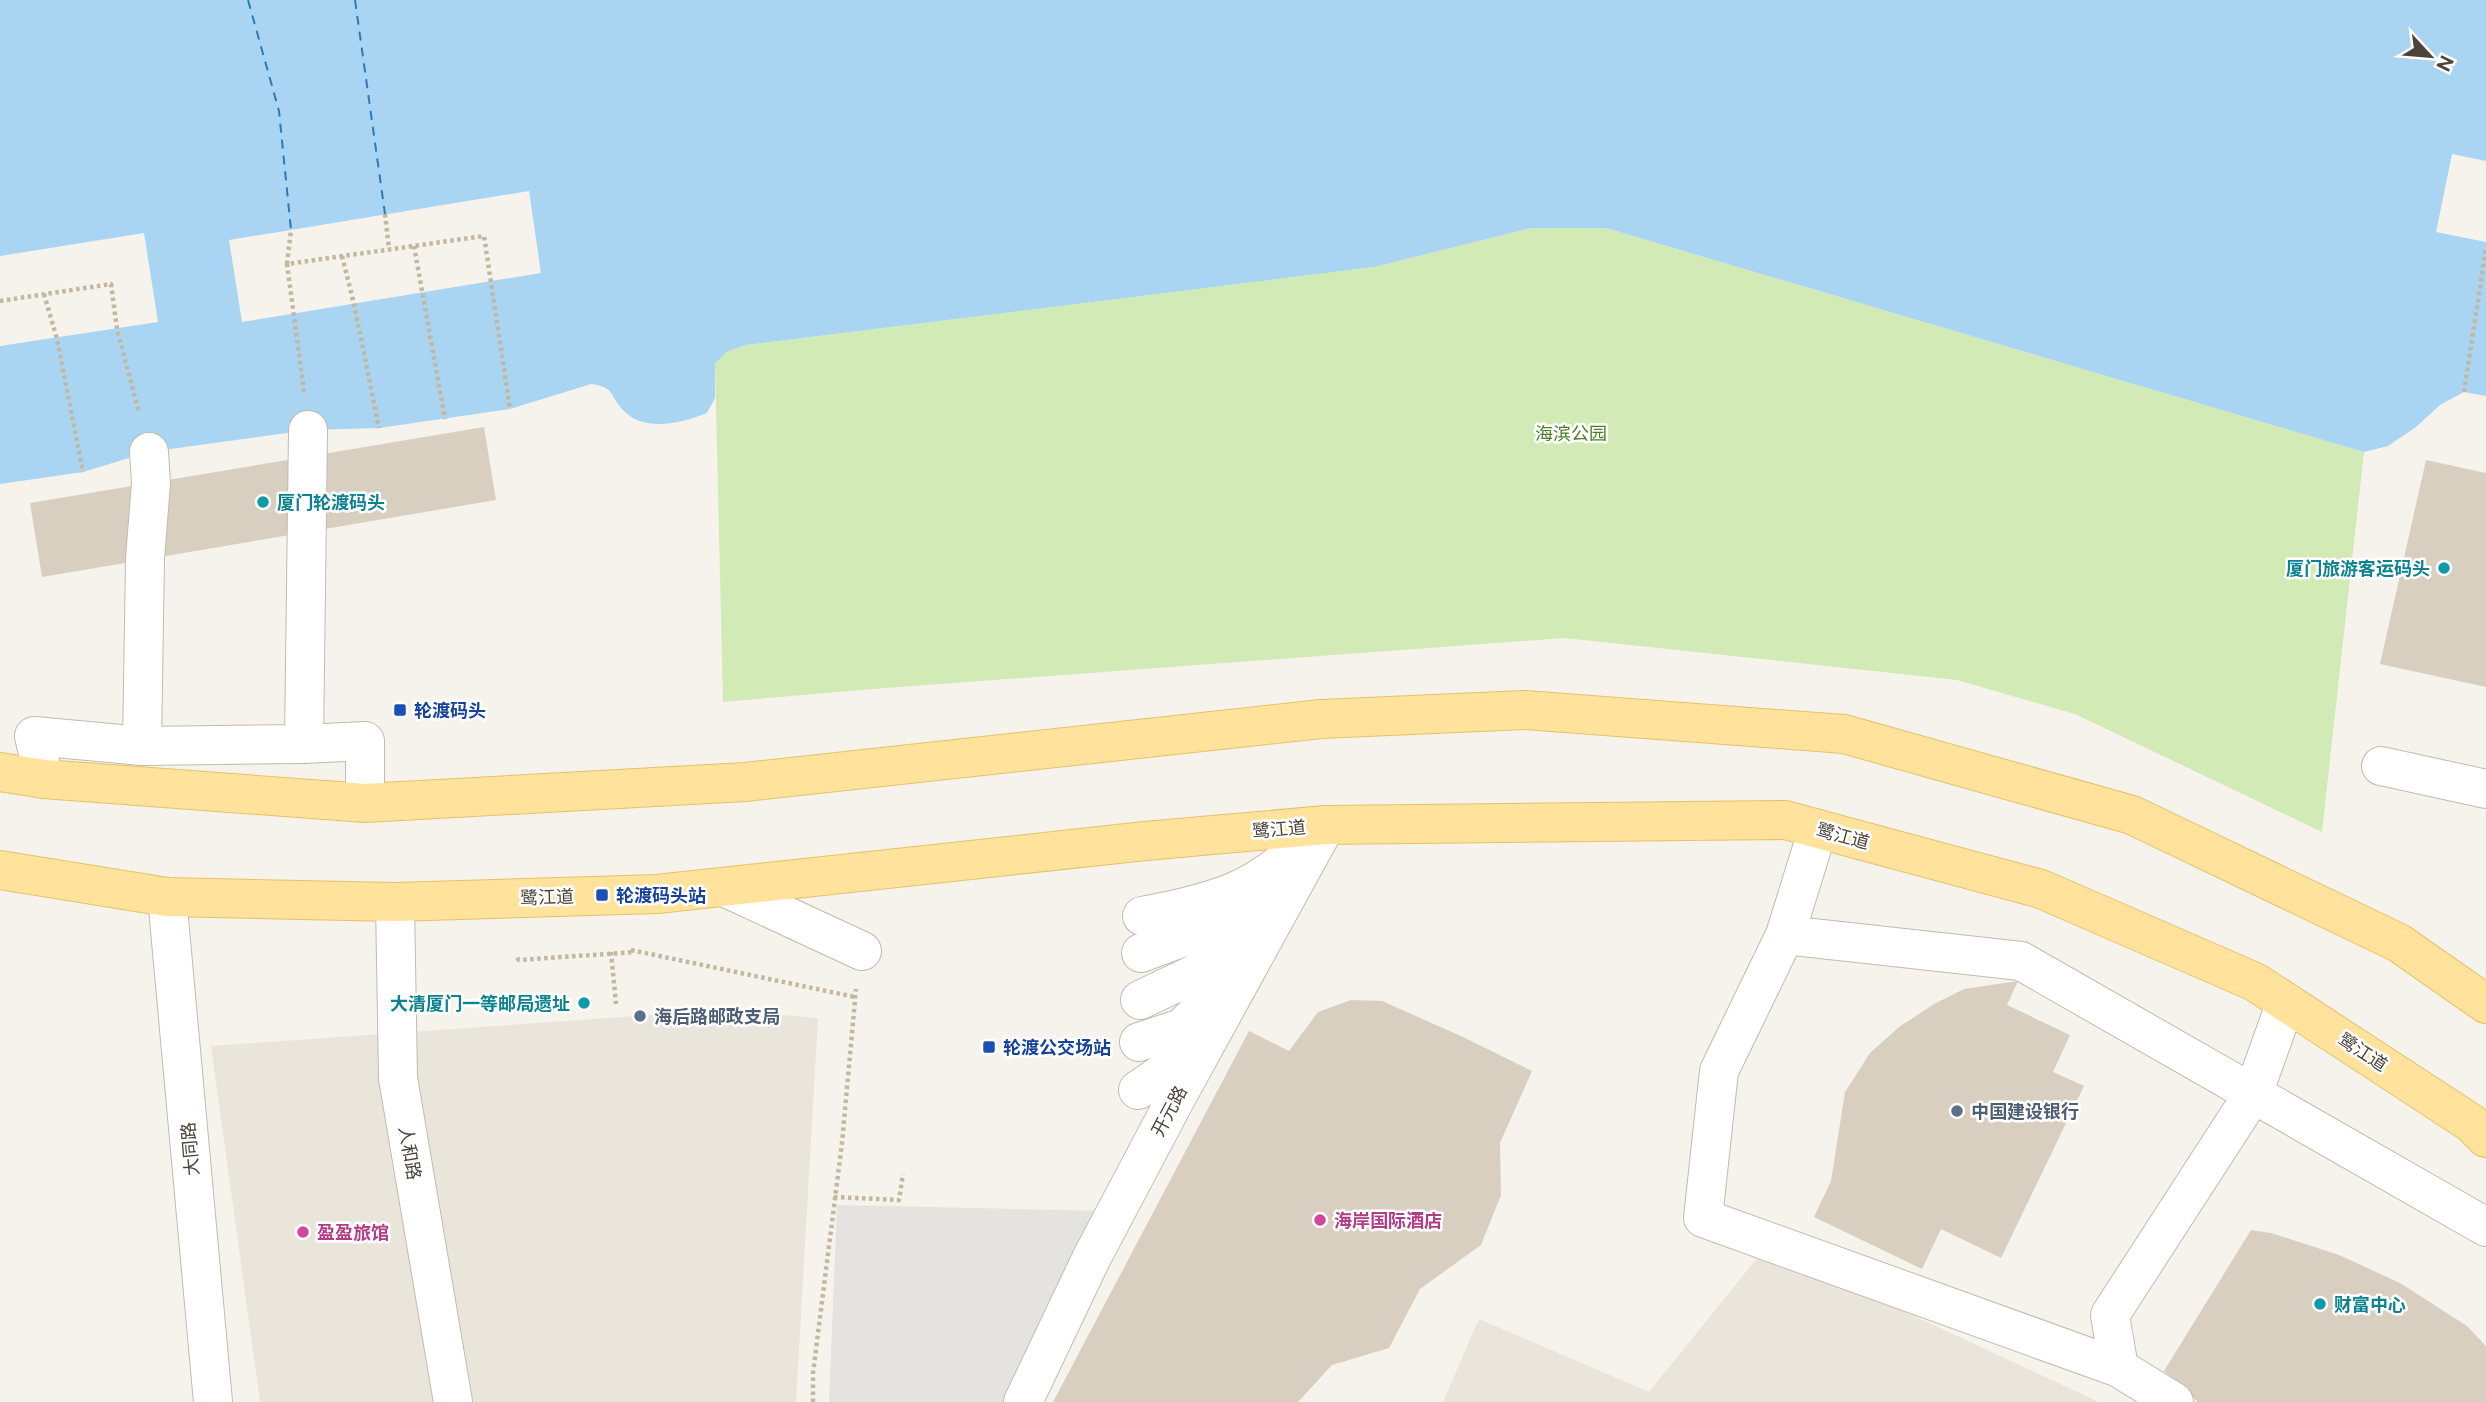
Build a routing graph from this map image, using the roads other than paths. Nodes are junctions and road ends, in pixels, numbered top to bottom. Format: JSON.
{"nodes":[{"id":1,"x":309,"y":430,"type":"road end"},
{"id":2,"x":149,"y":452,"type":"road end"},
{"id":3,"x":303,"y":744,"type":"junction"},
{"id":4,"x":142,"y":746,"type":"junction"},
{"id":5,"x":2381,"y":766,"type":"dead end"},
{"id":6,"x":0,"y":772,"type":"edge"},
{"id":7,"x":44,"y":779,"type":"junction"},
{"id":8,"x":2486,"y":789,"type":"edge"},
{"id":9,"x":365,"y":803,"type":"junction"},
{"id":10,"x":1326,"y":825,"type":"junction"},
{"id":11,"x":1818,"y":829,"type":"junction"},
{"id":12,"x":1284,"y":862,"type":"junction"},
{"id":13,"x":0,"y":870,"type":"edge"},
{"id":14,"x":724,"y":887,"type":"junction"},
{"id":15,"x":167,"y":897,"type":"junction"},
{"id":16,"x":395,"y":902,"type":"junction"},
{"id":17,"x":1142,"y":935,"type":"dead end"},
{"id":18,"x":1266,"y":935,"type":"junction"},
{"id":19,"x":1786,"y":935,"type":"junction"},
{"id":20,"x":861,"y":951,"type":"road end"},
{"id":21,"x":1140,"y":1000,"type":"dead end"},
{"id":22,"x":2287,"y":1002,"type":"junction"},
{"id":23,"x":2486,"y":1004,"type":"edge"},
{"id":24,"x":1216,"y":1025,"type":"junction"},
{"id":25,"x":1139,"y":1042,"type":"dead end"},
{"id":26,"x":2253,"y":1094,"type":"junction"},
{"id":27,"x":1175,"y":1100,"type":"junction"},
{"id":28,"x":2486,"y":1138,"type":"edge"},
{"id":29,"x":2486,"y":1227,"type":"edge"},
{"id":30,"x":2119,"y":1368,"type":"junction"},
{"id":31,"x":213,"y":1402,"type":"edge"},
{"id":32,"x":453,"y":1402,"type":"edge"},
{"id":33,"x":1023,"y":1402,"type":"edge"},
{"id":34,"x":2174,"y":1402,"type":"edge"}],
"edges":[{"from":1,"to":3,"type":"street"},
{"from":2,"to":4,"type":"street"},
{"from":3,"to":4,"type":"street"},
{"from":3,"to":9,"type":"street"},
{"from":4,"to":7,"type":"street"},
{"from":5,"to":8,"type":"street"},
{"from":6,"to":7,"type":"main road"},
{"from":7,"to":9,"type":"main road"},
{"from":9,"to":23,"type":"main road"},
{"from":10,"to":11,"type":"main road","name":"鹭江道"},
{"from":10,"to":12,"type":"street"},
{"from":10,"to":14,"type":"main road","name":"鹭江道"},
{"from":10,"to":18,"type":"street","name":"开元路"},
{"from":11,"to":19,"type":"street"},
{"from":11,"to":22,"type":"main road","name":"鹭江道"},
{"from":12,"to":17,"type":"street"},
{"from":12,"to":21,"type":"street"},
{"from":13,"to":15,"type":"main road","name":"鹭江道"},
{"from":14,"to":16,"type":"main road","name":"鹭江道"},
{"from":14,"to":20,"type":"street"},
{"from":15,"to":16,"type":"main road","name":"鹭江道"},
{"from":15,"to":31,"type":"street","name":"大同路"},
{"from":16,"to":32,"type":"street","name":"人和路"},
{"from":18,"to":24,"type":"street","name":"开元路"},
{"from":18,"to":25,"type":"street"},
{"from":19,"to":26,"type":"street"},
{"from":19,"to":30,"type":"street"},
{"from":22,"to":26,"type":"street"},
{"from":22,"to":28,"type":"main road","name":"鹭江道"},
{"from":24,"to":27,"type":"street","name":"开元路"},
{"from":24,"to":27,"type":"street"},
{"from":26,"to":29,"type":"street"},
{"from":26,"to":30,"type":"street"},
{"from":27,"to":33,"type":"street","name":"开元路"},
{"from":30,"to":34,"type":"street"}]}
